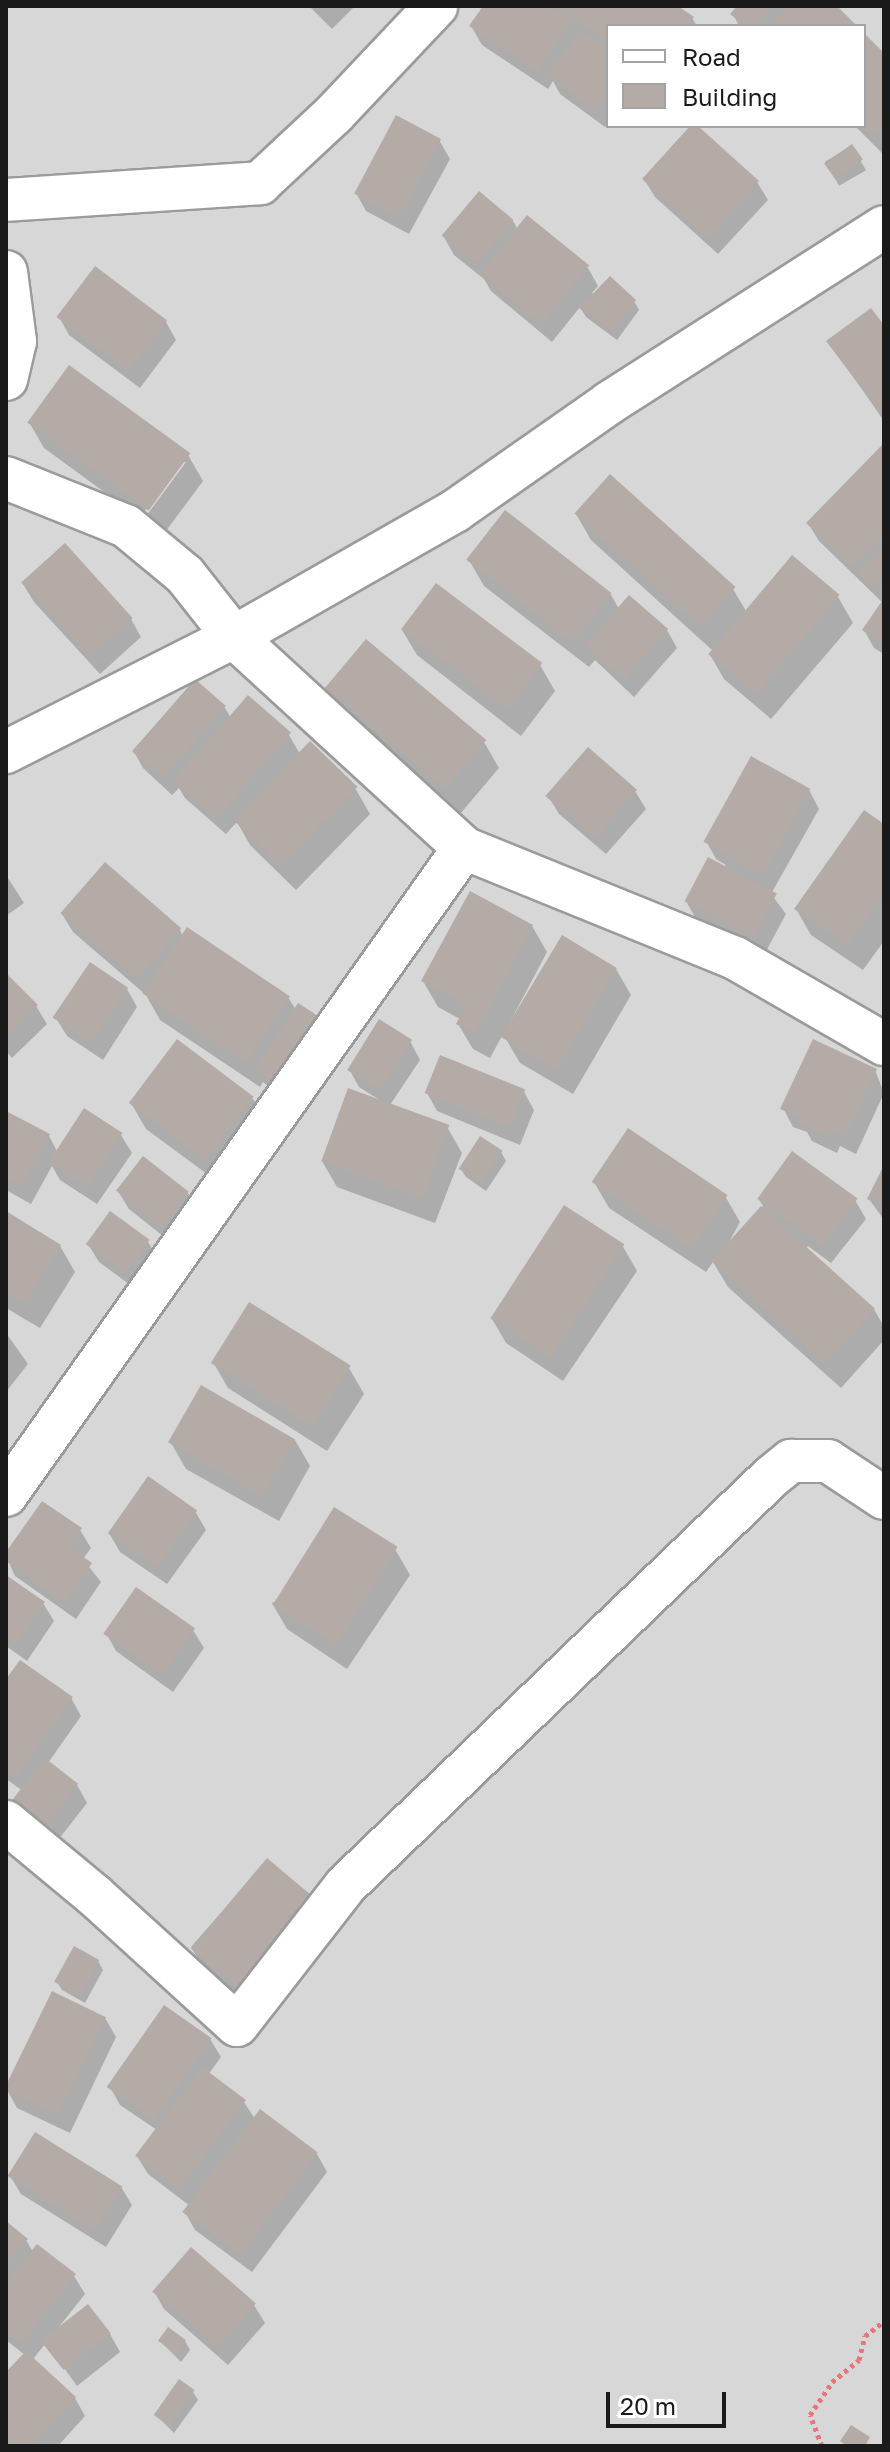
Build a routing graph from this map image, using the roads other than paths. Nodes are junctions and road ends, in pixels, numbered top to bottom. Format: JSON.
{"nodes":[{"id":1,"x":436,"y":6,"type":"edge"},
{"id":2,"x":6,"y":200,"type":"edge"},
{"id":3,"x":884,"y":227,"type":"edge"},
{"id":4,"x":6,"y":272,"type":"edge"},
{"id":5,"x":6,"y":379,"type":"edge"},
{"id":6,"x":6,"y":478,"type":"edge"},
{"id":7,"x":234,"y":637,"type":"junction"},
{"id":8,"x":6,"y":752,"type":"edge"},
{"id":9,"x":464,"y":848,"type":"junction"},
{"id":10,"x":884,"y":1044,"type":"edge"},
{"id":11,"x":6,"y":1495,"type":"edge"},
{"id":12,"x":884,"y":1498,"type":"edge"},
{"id":13,"x":6,"y":1822,"type":"edge"}],
"edges":[{"from":1,"to":2,"type":"street"},
{"from":3,"to":7,"type":"street"},
{"from":4,"to":5,"type":"street"},
{"from":6,"to":7,"type":"street"},
{"from":7,"to":8,"type":"street"},
{"from":7,"to":9,"type":"street"},
{"from":9,"to":10,"type":"street"},
{"from":9,"to":11,"type":"street"},
{"from":12,"to":13,"type":"street"}]}
